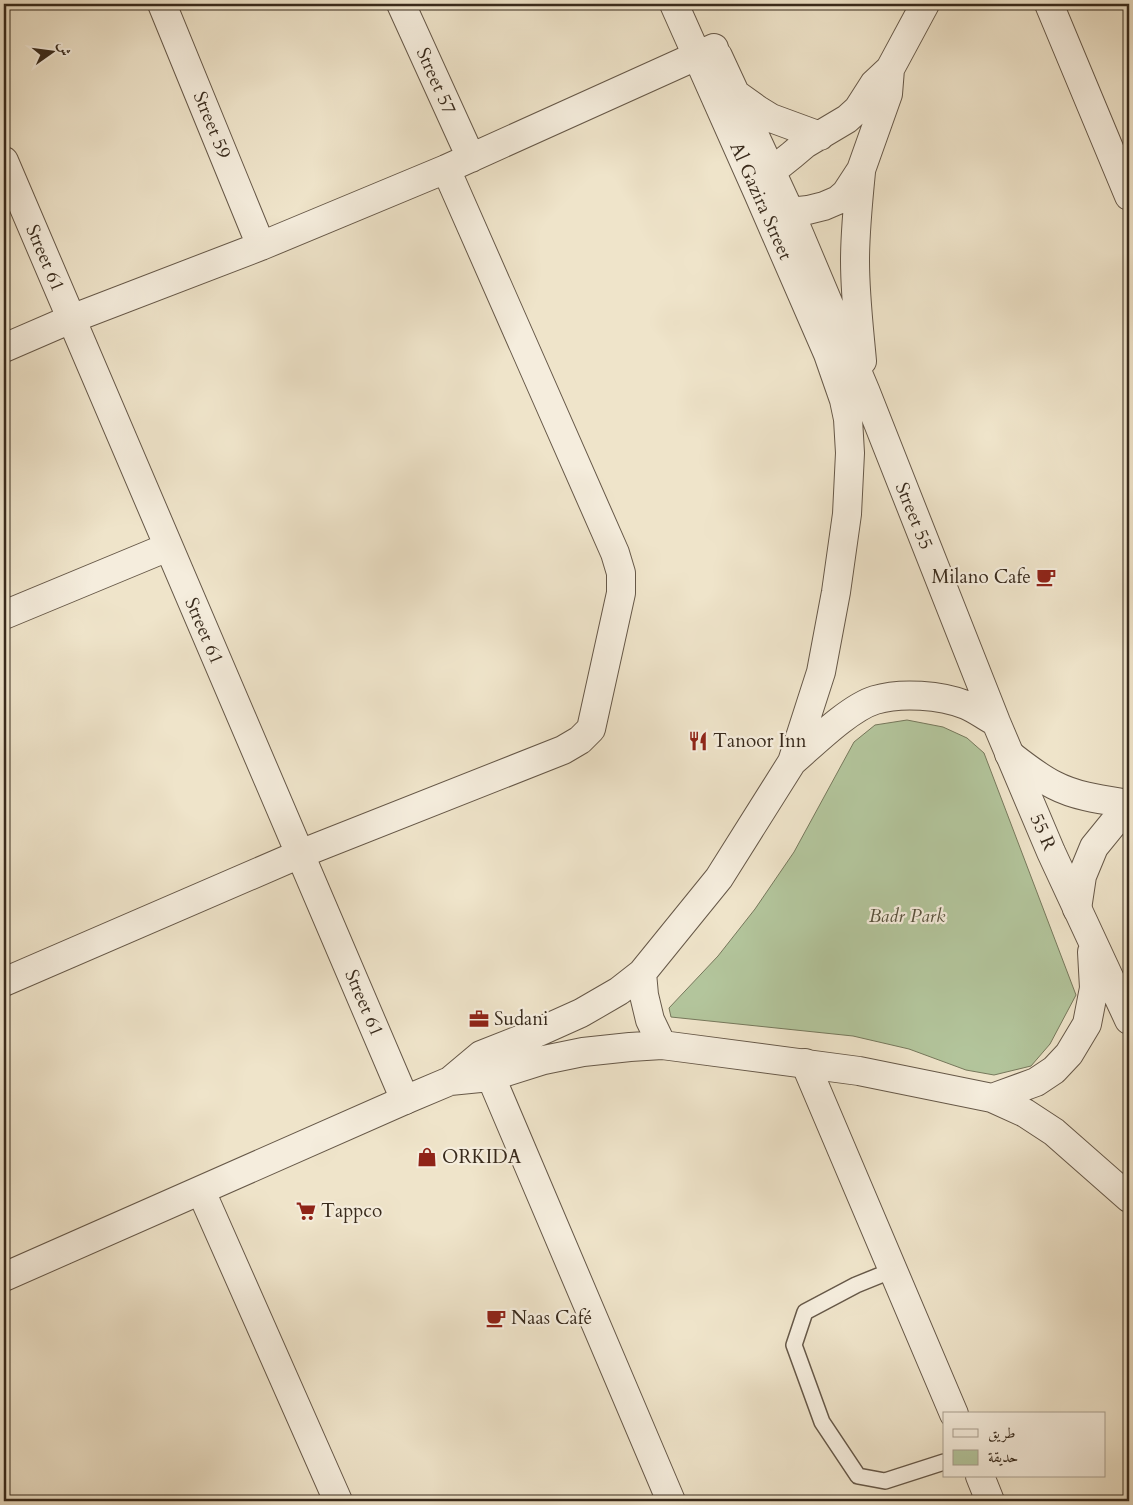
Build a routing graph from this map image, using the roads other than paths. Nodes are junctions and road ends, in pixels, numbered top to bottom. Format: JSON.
{"nodes":[{"id":1,"x":401,"y":4,"type":"edge"},
{"id":2,"x":674,"y":4,"type":"edge"},
{"id":3,"x":694,"y":4,"type":"edge"},
{"id":4,"x":925,"y":4,"type":"edge"},
{"id":5,"x":1048,"y":4,"type":"edge"},
{"id":6,"x":165,"y":5,"type":"edge"},
{"id":7,"x":706,"y":52,"type":"junction"},
{"id":8,"x":890,"y":69,"type":"junction"},
{"id":9,"x":734,"y":92,"type":"junction"},
{"id":10,"x":820,"y":136,"type":"junction"},
{"id":11,"x":471,"y":158,"type":"junction"},
{"id":12,"x":4,"y":161,"type":"edge"},
{"id":13,"x":446,"y":169,"type":"junction"},
{"id":14,"x":861,"y":170,"type":"junction"},
{"id":15,"x":771,"y":196,"type":"junction"},
{"id":16,"x":1129,"y":196,"type":"edge"},
{"id":17,"x":262,"y":246,"type":"junction"},
{"id":18,"x":71,"y":319,"type":"junction"},
{"id":19,"x":4,"y":348,"type":"edge"},
{"id":20,"x":855,"y":395,"type":"junction"},
{"id":21,"x":168,"y":547,"type":"junction"},
{"id":22,"x":4,"y":615,"type":"edge"},
{"id":23,"x":996,"y":722,"type":"junction"},
{"id":24,"x":1009,"y":754,"type":"junction"},
{"id":25,"x":792,"y":762,"type":"junction"},
{"id":26,"x":1129,"y":804,"type":"edge"},
{"id":27,"x":300,"y":854,"type":"junction"},
{"id":28,"x":1077,"y":909,"type":"junction"},
{"id":29,"x":1092,"y":939,"type":"junction"},
{"id":30,"x":642,"y":973,"type":"junction"},
{"id":31,"x":4,"y":982,"type":"edge"},
{"id":32,"x":1129,"y":1020,"type":"edge"},
{"id":33,"x":662,"y":1045,"type":"junction"},
{"id":34,"x":805,"y":1064,"type":"junction"},
{"id":35,"x":486,"y":1066,"type":"junction"},
{"id":36,"x":992,"y":1098,"type":"junction"},
{"id":37,"x":406,"y":1100,"type":"junction"},
{"id":38,"x":201,"y":1191,"type":"junction"},
{"id":39,"x":1129,"y":1198,"type":"edge"},
{"id":40,"x":893,"y":1270,"type":"junction"},
{"id":41,"x":4,"y":1277,"type":"edge"},
{"id":42,"x":953,"y":1412,"type":"edge"},
{"id":43,"x":943,"y":1462,"type":"edge"},
{"id":44,"x":981,"y":1478,"type":"edge"},
{"id":45,"x":338,"y":1501,"type":"edge"},
{"id":46,"x":671,"y":1501,"type":"edge"},
{"id":47,"x":990,"y":1501,"type":"edge"}],
"edges":[{"from":1,"to":11,"type":"street","name":"Street 57"},
{"from":2,"to":7,"type":"street","name":"Al Gazira Street"},
{"from":3,"to":7,"type":"street"},
{"from":4,"to":8,"type":"street"},
{"from":5,"to":16,"type":"street"},
{"from":6,"to":17,"type":"street","name":"Street 59"},
{"from":7,"to":9,"type":"street"},
{"from":7,"to":11,"type":"street"},
{"from":7,"to":15,"type":"street","name":"Al Gazira Street"},
{"from":8,"to":10,"type":"street"},
{"from":8,"to":14,"type":"street"},
{"from":9,"to":10,"type":"street"},
{"from":9,"to":15,"type":"street"},
{"from":10,"to":15,"type":"street"},
{"from":11,"to":13,"type":"street"},
{"from":12,"to":18,"type":"street","name":"Street 61"},
{"from":13,"to":17,"type":"street"},
{"from":13,"to":27,"type":"street"},
{"from":14,"to":15,"type":"street"},
{"from":14,"to":20,"type":"street"},
{"from":15,"to":20,"type":"street"},
{"from":17,"to":18,"type":"street"},
{"from":18,"to":19,"type":"street"},
{"from":18,"to":21,"type":"street","name":"Street 61"},
{"from":20,"to":23,"type":"street","name":"Street 55"},
{"from":20,"to":25,"type":"street"},
{"from":21,"to":22,"type":"street"},
{"from":21,"to":27,"type":"street","name":"Street 61"},
{"from":23,"to":24,"type":"street","name":"Street 55"},
{"from":23,"to":25,"type":"street"},
{"from":24,"to":26,"type":"street"},
{"from":24,"to":28,"type":"street","name":"55 R"},
{"from":25,"to":30,"type":"street"},
{"from":26,"to":28,"type":"street"},
{"from":27,"to":31,"type":"street"},
{"from":27,"to":37,"type":"street","name":"Street 61"},
{"from":28,"to":29,"type":"street"},
{"from":29,"to":32,"type":"street"},
{"from":29,"to":36,"type":"street"},
{"from":30,"to":33,"type":"street"},
{"from":30,"to":35,"type":"street"},
{"from":33,"to":34,"type":"street"},
{"from":33,"to":35,"type":"street"},
{"from":34,"to":36,"type":"street"},
{"from":34,"to":40,"type":"street"},
{"from":35,"to":37,"type":"street"},
{"from":35,"to":46,"type":"street"},
{"from":36,"to":39,"type":"street"},
{"from":37,"to":38,"type":"street"},
{"from":38,"to":41,"type":"street"},
{"from":38,"to":45,"type":"street"},
{"from":40,"to":42,"type":"street"},
{"from":40,"to":43,"type":"lane"},
{"from":44,"to":47,"type":"street"}]}
